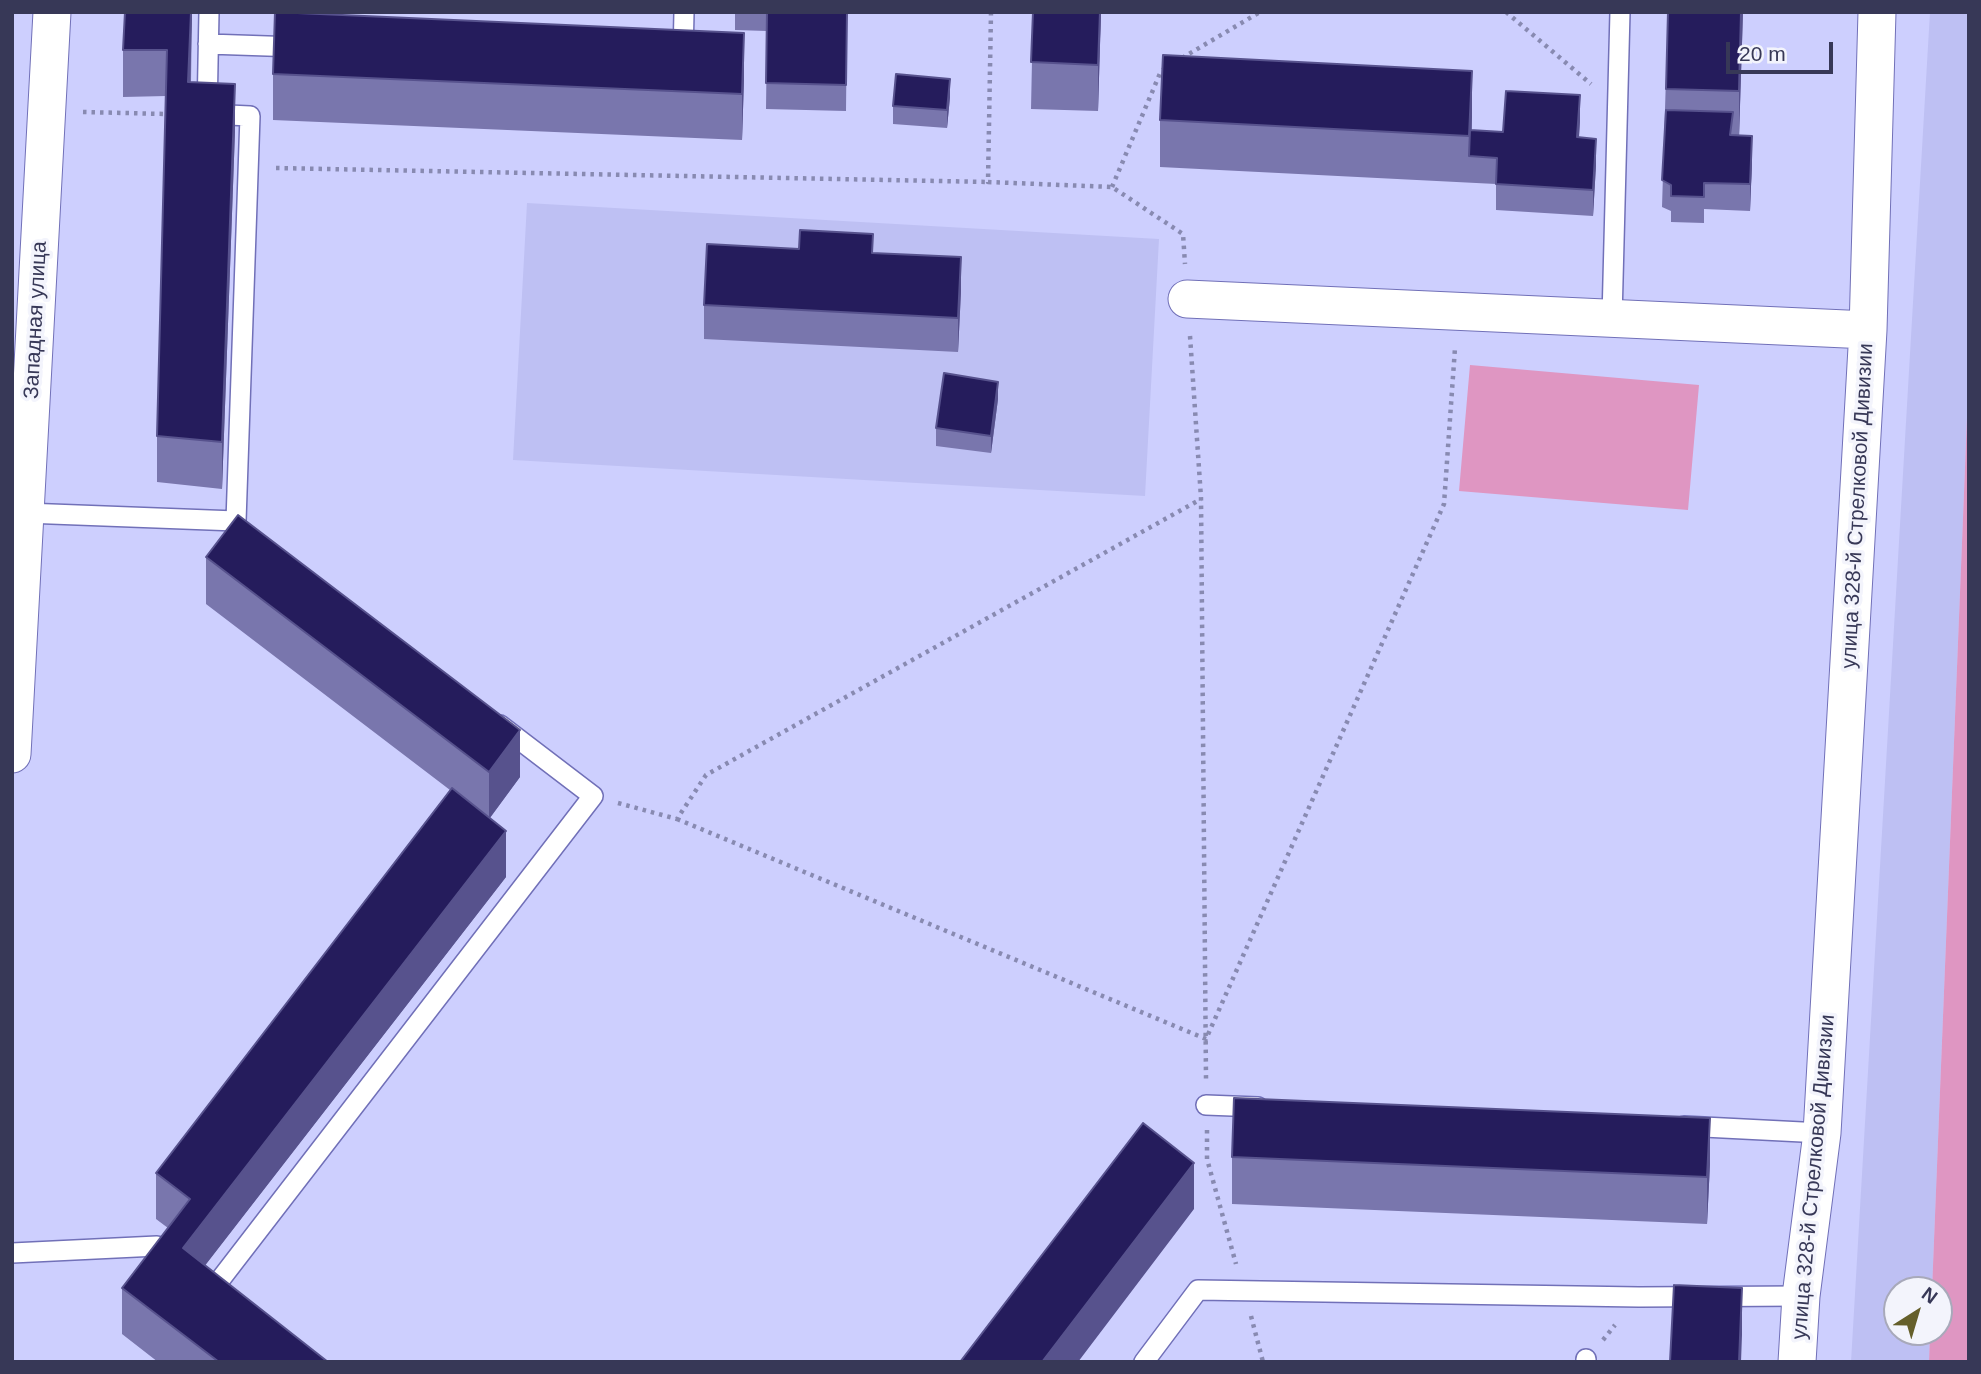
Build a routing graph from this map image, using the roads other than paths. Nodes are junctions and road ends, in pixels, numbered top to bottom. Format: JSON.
{"nodes":[{"id":1,"x":52,"y":12,"type":"edge"},
{"id":2,"x":209,"y":12,"type":"edge"},
{"id":3,"x":684,"y":12,"type":"edge"},
{"id":4,"x":1620,"y":12,"type":"edge"},
{"id":5,"x":1877,"y":12,"type":"edge"},
{"id":6,"x":208,"y":44,"type":"junction"},
{"id":7,"x":320,"y":48,"type":"edge"},
{"id":8,"x":669,"y":60,"type":"edge"},
{"id":9,"x":1187,"y":299,"type":"road end"},
{"id":10,"x":1612,"y":318,"type":"junction"},
{"id":11,"x":1868,"y":330,"type":"junction"},
{"id":12,"x":25,"y":513,"type":"junction"},
{"id":13,"x":485,"y":713,"type":"edge"},
{"id":14,"x":12,"y":754,"type":"edge"},
{"id":15,"x":1206,"y":1105,"type":"road end"},
{"id":16,"x":1275,"y":1108,"type":"edge"},
{"id":17,"x":1672,"y":1126,"type":"edge"},
{"id":18,"x":1822,"y":1133,"type":"junction"},
{"id":19,"x":12,"y":1253,"type":"edge"},
{"id":20,"x":178,"y":1262,"type":"edge"},
{"id":21,"x":197,"y":1276,"type":"edge"},
{"id":22,"x":213,"y":1289,"type":"junction"},
{"id":23,"x":1801,"y":1296,"type":"junction"},
{"id":24,"x":234,"y":1305,"type":"edge"},
{"id":25,"x":1144,"y":1362,"type":"edge"},
{"id":26,"x":1797,"y":1362,"type":"edge"}],
"edges":[{"from":1,"to":12,"type":"street","name":"Западная улица"},
{"from":2,"to":6,"type":"lane"},
{"from":3,"to":8,"type":"lane"},
{"from":4,"to":10,"type":"lane"},
{"from":5,"to":11,"type":"street"},
{"from":6,"to":7,"type":"lane"},
{"from":6,"to":12,"type":"lane"},
{"from":9,"to":10,"type":"street","name":"улица 328-й Стрелковой Дивизии"},
{"from":10,"to":11,"type":"street","name":"улица 328-й Стрелковой Дивизии"},
{"from":11,"to":18,"type":"street","name":"улица 328-й Стрелковой Дивизии"},
{"from":12,"to":14,"type":"street","name":"Западная улица"},
{"from":13,"to":22,"type":"lane"},
{"from":15,"to":16,"type":"lane"},
{"from":17,"to":18,"type":"lane"},
{"from":18,"to":23,"type":"street","name":"улица 328-й Стрелковой Дивизии"},
{"from":19,"to":20,"type":"lane"},
{"from":21,"to":22,"type":"lane"},
{"from":22,"to":24,"type":"lane"},
{"from":23,"to":25,"type":"lane"},
{"from":23,"to":26,"type":"street","name":"улица 328-й Стрелковой Дивизии"}]}
